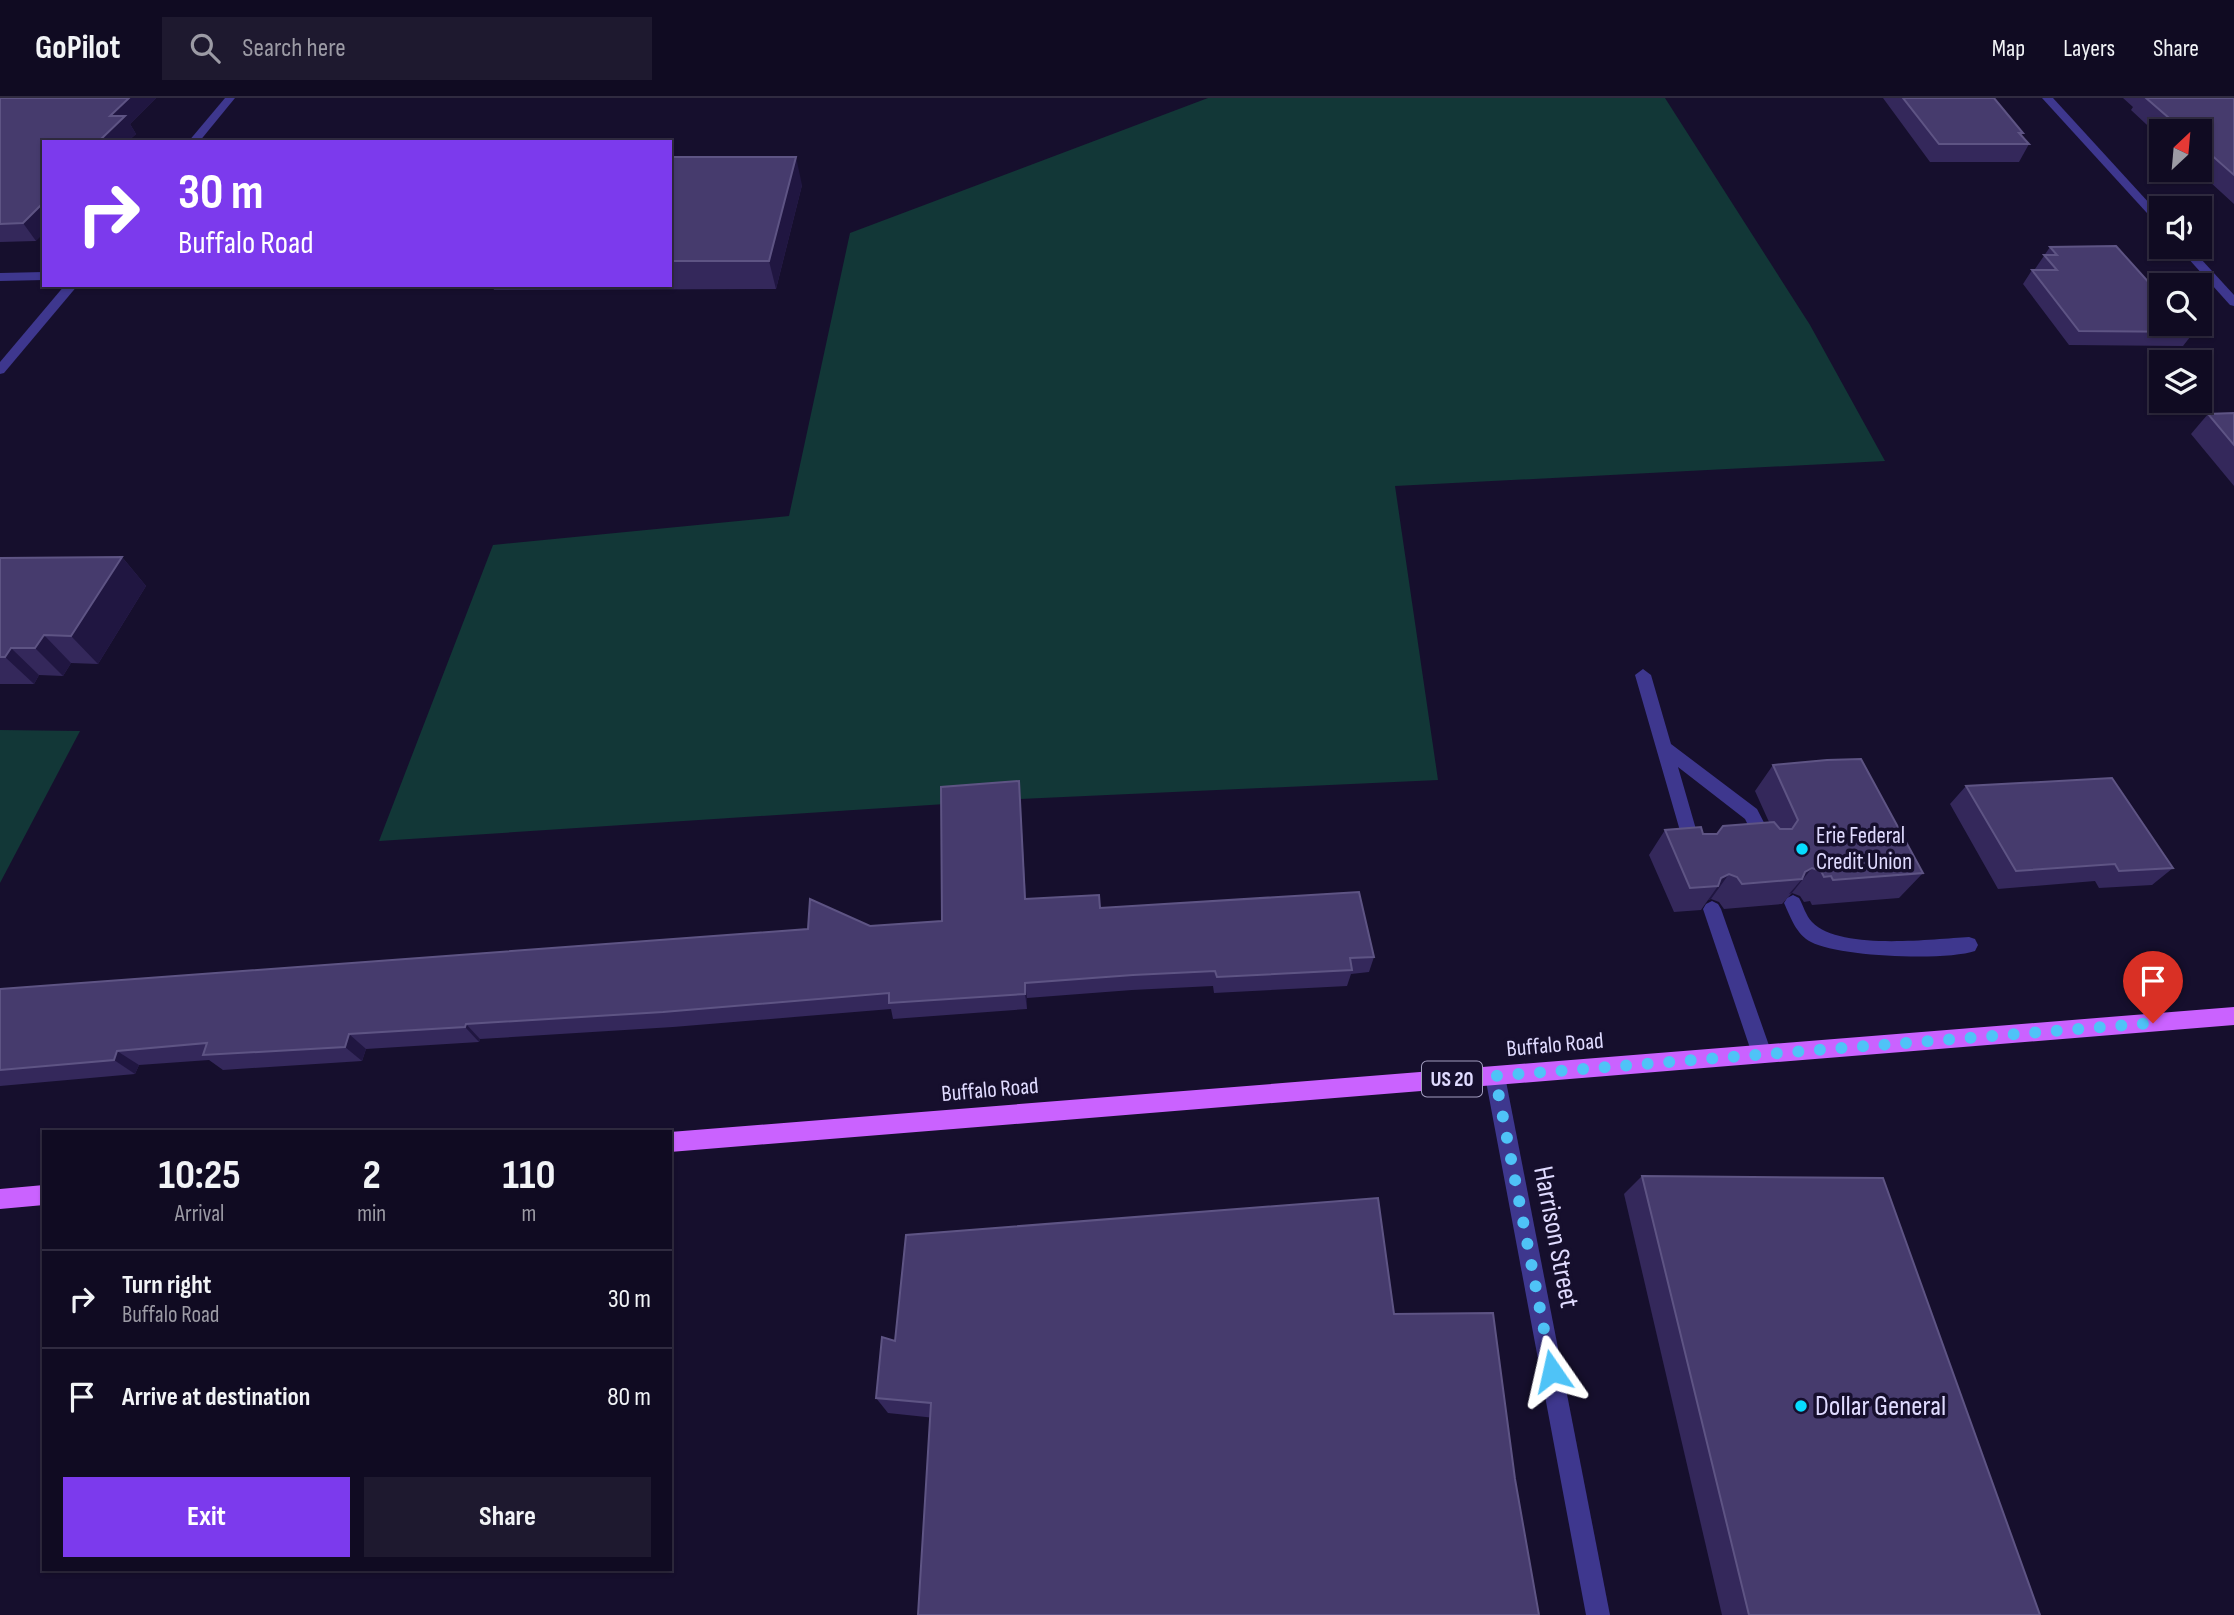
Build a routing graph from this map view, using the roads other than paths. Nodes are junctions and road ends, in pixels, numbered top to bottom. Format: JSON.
{"nodes":[{"id":1,"x":230,"y":98,"type":"edge"},
{"id":2,"x":2047,"y":98,"type":"edge"},
{"id":3,"x":195,"y":140,"type":"edge"},
{"id":4,"x":2149,"y":209,"type":"edge"},
{"id":5,"x":2195,"y":259,"type":"edge"},
{"id":6,"x":42,"y":276,"type":"edge"},
{"id":7,"x":0,"y":277,"type":"edge"},
{"id":8,"x":70,"y":287,"type":"edge"},
{"id":9,"x":2234,"y":302,"type":"edge"},
{"id":10,"x":0,"y":370,"type":"edge"},
{"id":11,"x":1643,"y":674,"type":"dead end"},
{"id":12,"x":1664,"y":748,"type":"junction"},
{"id":13,"x":1767,"y":847,"type":"edge"},
{"id":14,"x":1694,"y":852,"type":"edge"},
{"id":15,"x":1793,"y":903,"type":"edge"},
{"id":16,"x":1712,"y":909,"type":"edge"},
{"id":17,"x":1969,"y":945,"type":"dead end"},
{"id":18,"x":2234,"y":1016,"type":"edge"},
{"id":19,"x":1762,"y":1054,"type":"junction"},
{"id":20,"x":1495,"y":1076,"type":"junction"},
{"id":21,"x":672,"y":1142,"type":"edge"},
{"id":22,"x":42,"y":1195,"type":"edge"},
{"id":23,"x":0,"y":1199,"type":"edge"},
{"id":24,"x":1598,"y":1615,"type":"edge"}],
"edges":[{"from":1,"to":3,"type":"street"},
{"from":2,"to":4,"type":"street"},
{"from":5,"to":9,"type":"street"},
{"from":6,"to":7,"type":"street"},
{"from":8,"to":10,"type":"street"},
{"from":11,"to":12,"type":"street"},
{"from":12,"to":13,"type":"street"},
{"from":12,"to":14,"type":"street"},
{"from":15,"to":17,"type":"street"},
{"from":16,"to":19,"type":"street"},
{"from":18,"to":19,"type":"main road","name":"Buffalo Road","number":"US 20"},
{"from":19,"to":20,"type":"main road","name":"Buffalo Road","number":"US 20"},
{"from":20,"to":21,"type":"main road","name":"Buffalo Road","number":"US 20"},
{"from":20,"to":24,"type":"street","name":"Harrison Street"},
{"from":22,"to":23,"type":"main road"}]}
